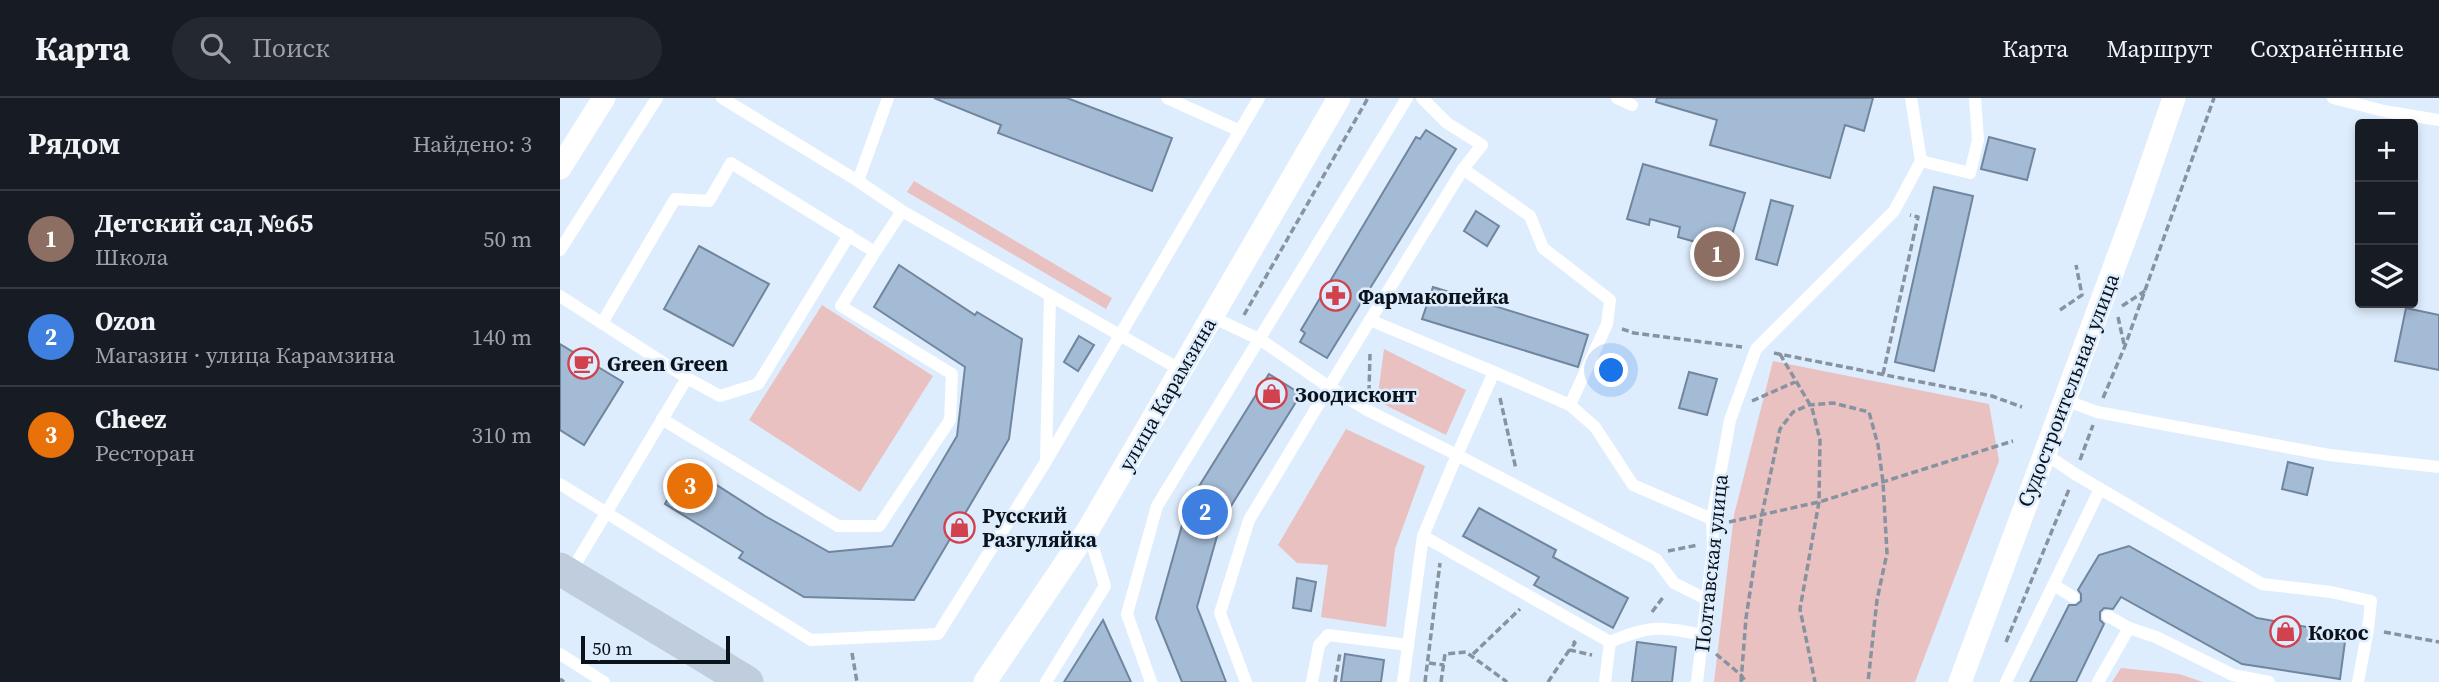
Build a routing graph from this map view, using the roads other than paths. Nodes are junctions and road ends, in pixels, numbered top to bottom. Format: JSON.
{"nodes":[{"id":1,"x":604,"y":98,"type":"edge"},
{"id":2,"x":657,"y":98,"type":"edge"},
{"id":3,"x":722,"y":98,"type":"edge"},
{"id":4,"x":888,"y":98,"type":"edge"},
{"id":5,"x":1167,"y":98,"type":"edge"},
{"id":6,"x":1259,"y":98,"type":"edge"},
{"id":7,"x":1339,"y":98,"type":"edge"},
{"id":8,"x":1407,"y":98,"type":"edge"},
{"id":9,"x":1422,"y":98,"type":"edge"},
{"id":10,"x":1617,"y":98,"type":"edge"},
{"id":11,"x":1911,"y":98,"type":"edge"},
{"id":12,"x":1975,"y":98,"type":"edge"},
{"id":13,"x":2174,"y":98,"type":"edge"},
{"id":14,"x":2333,"y":98,"type":"edge"},
{"id":15,"x":1632,"y":105,"type":"dead end"},
{"id":16,"x":2386,"y":105,"type":"edge"},
{"id":17,"x":2439,"y":120,"type":"edge"},
{"id":18,"x":1240,"y":131,"type":"junction"},
{"id":19,"x":1921,"y":162,"type":"junction"},
{"id":20,"x":560,"y":168,"type":"edge"},
{"id":21,"x":1463,"y":169,"type":"junction"},
{"id":22,"x":858,"y":181,"type":"junction"},
{"id":23,"x":902,"y":211,"type":"junction"},
{"id":24,"x":849,"y":235,"type":"junction"},
{"id":25,"x":560,"y":250,"type":"edge"},
{"id":26,"x":875,"y":252,"type":"junction"},
{"id":27,"x":560,"y":296,"type":"edge"},
{"id":28,"x":1051,"y":296,"type":"junction"},
{"id":29,"x":1212,"y":317,"type":"junction"},
{"id":30,"x":1370,"y":320,"type":"junction"},
{"id":31,"x":602,"y":323,"type":"junction"},
{"id":32,"x":1121,"y":336,"type":"junction"},
{"id":33,"x":1261,"y":340,"type":"junction"},
{"id":34,"x":1181,"y":370,"type":"junction"},
{"id":35,"x":1494,"y":372,"type":"junction"},
{"id":36,"x":687,"y":377,"type":"junction"},
{"id":37,"x":1329,"y":387,"type":"junction"},
{"id":38,"x":2065,"y":400,"type":"junction"},
{"id":39,"x":1570,"y":405,"type":"junction"},
{"id":40,"x":662,"y":418,"type":"junction"},
{"id":41,"x":2044,"y":453,"type":"junction"},
{"id":42,"x":1457,"y":455,"type":"junction"},
{"id":43,"x":1045,"y":463,"type":"junction"},
{"id":44,"x":2439,"y":467,"type":"edge"},
{"id":45,"x":560,"y":484,"type":"edge"},
{"id":46,"x":2100,"y":489,"type":"junction"},
{"id":47,"x":606,"y":514,"type":"junction"},
{"id":48,"x":1712,"y":519,"type":"junction"},
{"id":49,"x":1088,"y":530,"type":"junction"},
{"id":50,"x":1423,"y":536,"type":"junction"},
{"id":51,"x":564,"y":572,"type":"edge"},
{"id":52,"x":2054,"y":585,"type":"junction"},
{"id":53,"x":2073,"y":597,"type":"dead end"},
{"id":54,"x":1706,"y":599,"type":"junction"},
{"id":55,"x":2108,"y":616,"type":"dead end"},
{"id":56,"x":2129,"y":628,"type":"junction"},
{"id":57,"x":1703,"y":635,"type":"junction"},
{"id":58,"x":1610,"y":642,"type":"junction"},
{"id":59,"x":1408,"y":645,"type":"junction"},
{"id":60,"x":560,"y":654,"type":"edge"},
{"id":61,"x":604,"y":682,"type":"edge"},
{"id":62,"x":747,"y":682,"type":"edge"},
{"id":63,"x":985,"y":682,"type":"edge"},
{"id":64,"x":1046,"y":682,"type":"edge"},
{"id":65,"x":1151,"y":682,"type":"edge"},
{"id":66,"x":1246,"y":682,"type":"edge"},
{"id":67,"x":1312,"y":682,"type":"edge"},
{"id":68,"x":1404,"y":682,"type":"edge"},
{"id":69,"x":1605,"y":682,"type":"edge"},
{"id":70,"x":1697,"y":682,"type":"edge"},
{"id":71,"x":1960,"y":682,"type":"edge"},
{"id":72,"x":2006,"y":682,"type":"edge"},
{"id":73,"x":2098,"y":682,"type":"edge"},
{"id":74,"x":2269,"y":682,"type":"edge"},
{"id":75,"x":2358,"y":682,"type":"edge"}],
"edges":[{"from":1,"to":20,"type":"street"},
{"from":2,"to":25,"type":"lane"},
{"from":3,"to":22,"type":"lane"},
{"from":4,"to":22,"type":"lane"},
{"from":5,"to":18,"type":"lane"},
{"from":6,"to":18,"type":"lane"},
{"from":7,"to":29,"type":"street","name":"улица Карамзина"},
{"from":8,"to":33,"type":"lane"},
{"from":9,"to":21,"type":"lane"},
{"from":10,"to":15,"type":"lane"},
{"from":11,"to":19,"type":"lane"},
{"from":12,"to":19,"type":"lane"},
{"from":13,"to":38,"type":"street","name":"Судостроительная улица"},
{"from":14,"to":16,"type":"lane"},
{"from":16,"to":17,"type":"lane"},
{"from":18,"to":32,"type":"lane"},
{"from":19,"to":48,"type":"lane","name":"Полтавская улица"},
{"from":21,"to":30,"type":"lane"},
{"from":21,"to":39,"type":"lane"},
{"from":22,"to":23,"type":"lane"},
{"from":23,"to":26,"type":"lane"},
{"from":23,"to":28,"type":"lane"},
{"from":24,"to":26,"type":"lane"},
{"from":24,"to":31,"type":"lane"},
{"from":24,"to":36,"type":"lane"},
{"from":26,"to":40,"type":"lane"},
{"from":27,"to":31,"type":"lane"},
{"from":28,"to":32,"type":"lane"},
{"from":28,"to":43,"type":"lane"},
{"from":29,"to":33,"type":"lane"},
{"from":29,"to":34,"type":"street","name":"улица Карамзина"},
{"from":30,"to":35,"type":"lane"},
{"from":30,"to":37,"type":"lane"},
{"from":31,"to":36,"type":"lane"},
{"from":32,"to":34,"type":"lane"},
{"from":32,"to":43,"type":"lane"},
{"from":33,"to":37,"type":"lane"},
{"from":33,"to":65,"type":"lane"},
{"from":34,"to":49,"type":"street","name":"улица Карамзина"},
{"from":35,"to":39,"type":"lane"},
{"from":35,"to":42,"type":"lane"},
{"from":36,"to":40,"type":"lane"},
{"from":37,"to":42,"type":"lane"},
{"from":37,"to":66,"type":"lane"},
{"from":38,"to":41,"type":"street","name":"Судостроительная улица"},
{"from":38,"to":44,"type":"lane"},
{"from":39,"to":48,"type":"lane"},
{"from":40,"to":47,"type":"lane"},
{"from":41,"to":46,"type":"lane"},
{"from":41,"to":71,"type":"street","name":"Судостроительная улица"},
{"from":42,"to":50,"type":"lane"},
{"from":42,"to":54,"type":"lane"},
{"from":43,"to":47,"type":"lane"},
{"from":45,"to":47,"type":"lane"},
{"from":46,"to":52,"type":"lane"},
{"from":46,"to":75,"type":"lane"},
{"from":47,"to":51,"type":"lane"},
{"from":48,"to":54,"type":"lane","name":"Полтавская улица"},
{"from":49,"to":63,"type":"street","name":"улица Карамзина"},
{"from":49,"to":64,"type":"lane"},
{"from":50,"to":58,"type":"lane"},
{"from":50,"to":59,"type":"lane"},
{"from":51,"to":62,"type":"main road"},
{"from":52,"to":53,"type":"lane"},
{"from":52,"to":72,"type":"lane"},
{"from":54,"to":57,"type":"lane","name":"Полтавская улица"},
{"from":55,"to":56,"type":"lane"},
{"from":56,"to":73,"type":"lane"},
{"from":56,"to":74,"type":"lane"},
{"from":57,"to":58,"type":"lane"},
{"from":57,"to":70,"type":"lane","name":"Полтавская улица"},
{"from":58,"to":69,"type":"lane"},
{"from":59,"to":67,"type":"lane"},
{"from":59,"to":68,"type":"lane"},
{"from":60,"to":61,"type":"lane"}]}
